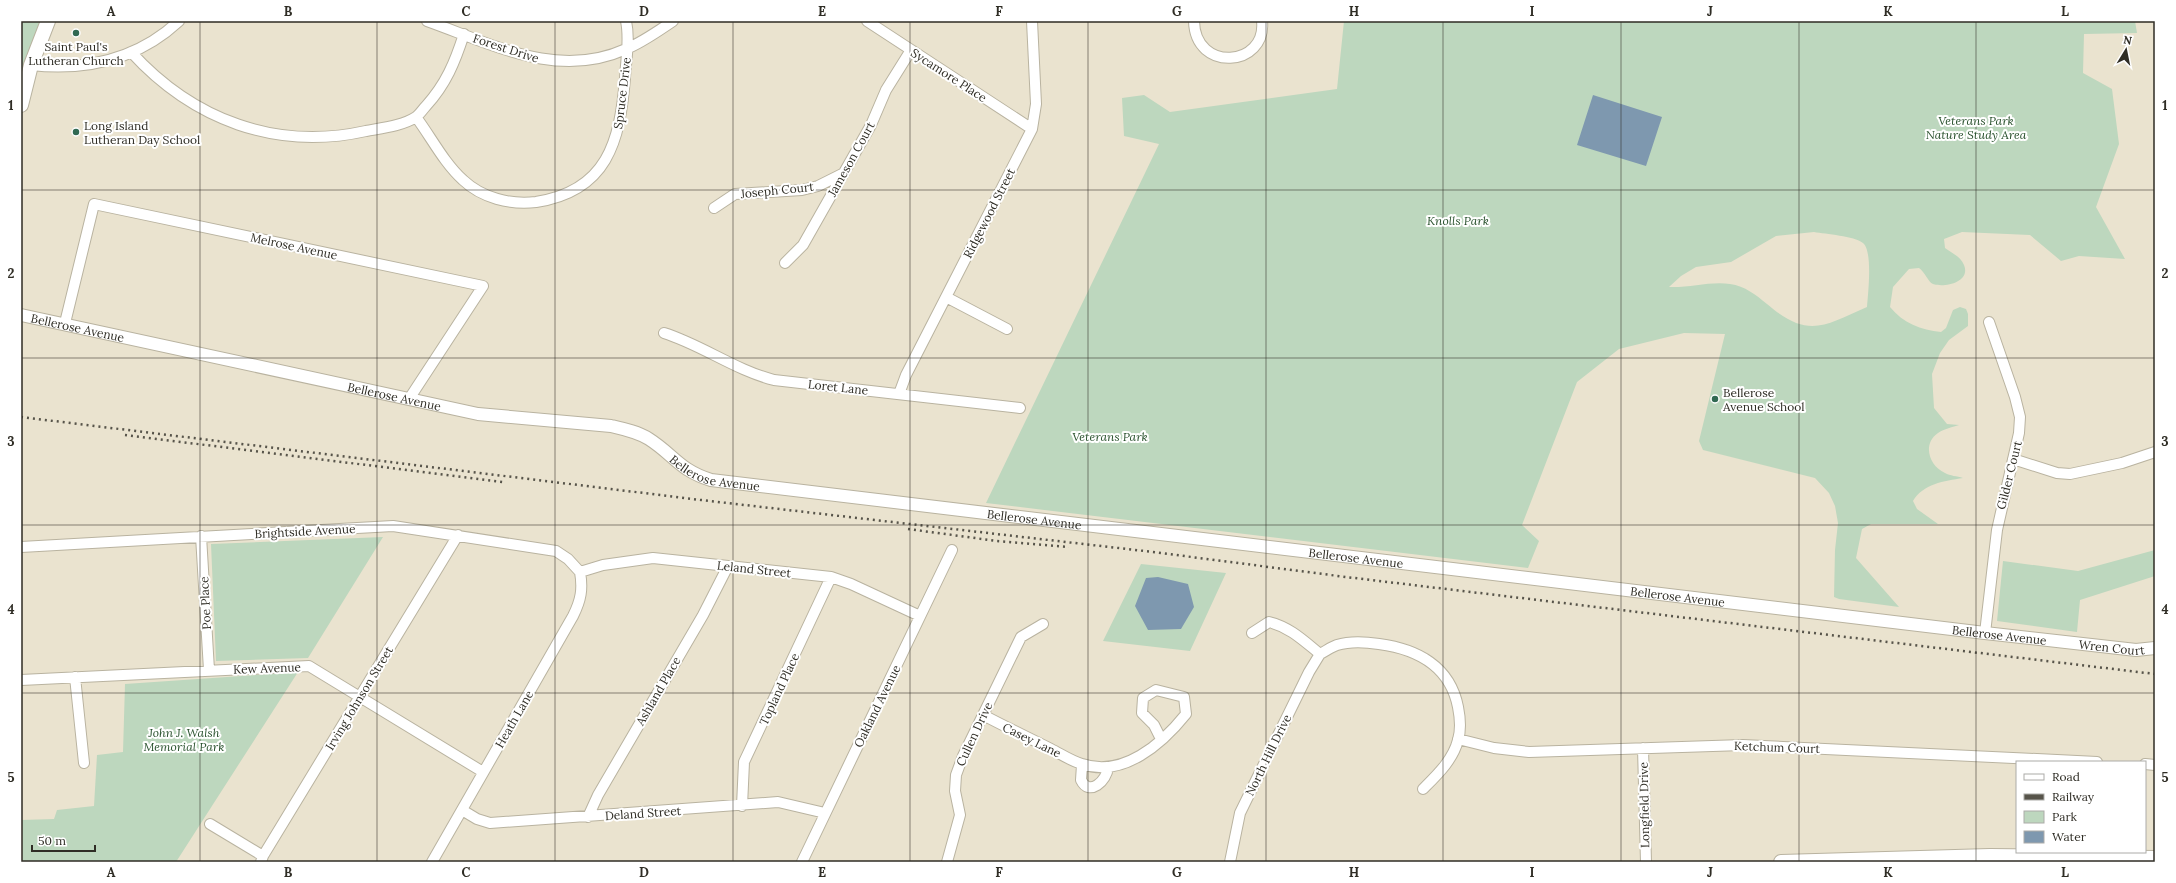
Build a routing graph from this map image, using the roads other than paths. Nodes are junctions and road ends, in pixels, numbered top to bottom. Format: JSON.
{"nodes":[{"id":1,"x":48,"y":21,"type":"edge"},
{"id":2,"x":179,"y":21,"type":"edge"},
{"id":3,"x":427,"y":21,"type":"edge"},
{"id":4,"x":626,"y":21,"type":"edge"},
{"id":5,"x":673,"y":21,"type":"edge"},
{"id":6,"x":868,"y":21,"type":"edge"},
{"id":7,"x":1032,"y":21,"type":"edge"},
{"id":8,"x":1194,"y":21,"type":"edge"},
{"id":9,"x":1262,"y":21,"type":"edge"},
{"id":10,"x":464,"y":34,"type":"junction"},
{"id":11,"x":627,"y":49,"type":"junction"},
{"id":12,"x":911,"y":50,"type":"junction"},
{"id":13,"x":131,"y":52,"type":"junction"},
{"id":14,"x":31,"y":65,"type":"junction"},
{"id":15,"x":21,"y":105,"type":"edge"},
{"id":16,"x":416,"y":116,"type":"junction"},
{"id":17,"x":1032,"y":129,"type":"junction"},
{"id":18,"x":842,"y":174,"type":"junction"},
{"id":19,"x":714,"y":208,"type":"dead end"},
{"id":20,"x":785,"y":262,"type":"dead end"},
{"id":21,"x":946,"y":297,"type":"junction"},
{"id":22,"x":21,"y":315,"type":"edge"},
{"id":23,"x":1989,"y":322,"type":"dead end"},
{"id":24,"x":65,"y":323,"type":"junction"},
{"id":25,"x":1007,"y":329,"type":"dead end"},
{"id":26,"x":664,"y":333,"type":"dead end"},
{"id":27,"x":899,"y":394,"type":"junction"},
{"id":28,"x":409,"y":399,"type":"junction"},
{"id":29,"x":1020,"y":408,"type":"dead end"},
{"id":30,"x":2155,"y":452,"type":"edge"},
{"id":31,"x":2013,"y":459,"type":"junction"},
{"id":32,"x":458,"y":535,"type":"junction"},
{"id":33,"x":201,"y":536,"type":"junction"},
{"id":34,"x":21,"y":547,"type":"edge"},
{"id":35,"x":952,"y":550,"type":"dead end"},
{"id":36,"x":728,"y":566,"type":"junction"},
{"id":37,"x":580,"y":572,"type":"junction"},
{"id":38,"x":831,"y":577,"type":"junction"},
{"id":39,"x":920,"y":616,"type":"junction"},
{"id":40,"x":1043,"y":624,"type":"dead end"},
{"id":41,"x":1252,"y":633,"type":"dead end"},
{"id":42,"x":1985,"y":633,"type":"junction"},
{"id":43,"x":2069,"y":642,"type":"joint"},
{"id":44,"x":2155,"y":648,"type":"edge"},
{"id":45,"x":1320,"y":654,"type":"junction"},
{"id":46,"x":209,"y":670,"type":"junction"},
{"id":47,"x":74,"y":677,"type":"junction"},
{"id":48,"x":21,"y":680,"type":"edge"},
{"id":49,"x":360,"y":696,"type":"junction"},
{"id":50,"x":983,"y":715,"type":"junction"},
{"id":51,"x":1162,"y":739,"type":"junction"},
{"id":52,"x":1458,"y":739,"type":"junction"},
{"id":53,"x":1643,"y":748,"type":"junction"},
{"id":54,"x":2076,"y":761,"type":"edge"},
{"id":55,"x":84,"y":763,"type":"dead end"},
{"id":56,"x":1082,"y":765,"type":"junction"},
{"id":57,"x":1108,"y":767,"type":"junction"},
{"id":58,"x":483,"y":772,"type":"junction"},
{"id":59,"x":1423,"y":789,"type":"dead end"},
{"id":60,"x":742,"y":806,"type":"junction"},
{"id":61,"x":462,"y":810,"type":"junction"},
{"id":62,"x":825,"y":813,"type":"junction"},
{"id":63,"x":588,"y":817,"type":"junction"},
{"id":64,"x":210,"y":824,"type":"dead end"},
{"id":65,"x":2155,"y":858,"type":"edge"},
{"id":66,"x":262,"y":859,"type":"edge"},
{"id":67,"x":1846,"y":861,"type":"edge"},
{"id":68,"x":432,"y":862,"type":"edge"},
{"id":69,"x":802,"y":862,"type":"edge"},
{"id":70,"x":947,"y":862,"type":"edge"},
{"id":71,"x":1230,"y":862,"type":"edge"},
{"id":72,"x":1646,"y":862,"type":"edge"},
{"id":73,"x":1781,"y":862,"type":"edge"}],
"edges":[{"from":1,"to":14,"type":"main road"},
{"from":2,"to":13,"type":"street"},
{"from":3,"to":10,"type":"street","name":"Forest Drive"},
{"from":4,"to":11,"type":"street","name":"Spruce Drive"},
{"from":5,"to":11,"type":"street","name":"Forest Drive"},
{"from":6,"to":12,"type":"street","name":"Sycamore Place"},
{"from":7,"to":17,"type":"street","name":"Ridgewood Street"},
{"from":8,"to":9,"type":"street"},
{"from":10,"to":11,"type":"street","name":"Forest Drive"},
{"from":10,"to":16,"type":"street"},
{"from":11,"to":16,"type":"street","name":"Spruce Drive"},
{"from":12,"to":17,"type":"street","name":"Sycamore Place"},
{"from":12,"to":18,"type":"street","name":"Jameson Court"},
{"from":13,"to":14,"type":"street"},
{"from":13,"to":16,"type":"street"},
{"from":14,"to":15,"type":"main road"},
{"from":17,"to":21,"type":"street","name":"Ridgewood Street"},
{"from":18,"to":19,"type":"street","name":"Joseph Court"},
{"from":18,"to":20,"type":"street","name":"Jameson Court"},
{"from":21,"to":25,"type":"street"},
{"from":21,"to":27,"type":"street","name":"Ridgewood Street"},
{"from":22,"to":24,"type":"street","name":"Bellerose Avenue"},
{"from":23,"to":31,"type":"street","name":"Gilder Court"},
{"from":24,"to":28,"type":"street","name":"Bellerose Avenue"},
{"from":24,"to":28,"type":"street","name":"Melrose Avenue"},
{"from":26,"to":27,"type":"street","name":"Loret Lane"},
{"from":27,"to":29,"type":"street","name":"Loret Lane"},
{"from":28,"to":42,"type":"street","name":"Bellerose Avenue"},
{"from":30,"to":31,"type":"street"},
{"from":31,"to":42,"type":"street","name":"Gilder Court"},
{"from":32,"to":33,"type":"street","name":"Brightside Avenue"},
{"from":32,"to":37,"type":"street","name":"Brightside Avenue"},
{"from":32,"to":49,"type":"street","name":"Irving Johnson Street"},
{"from":33,"to":34,"type":"street","name":"Brightside Avenue"},
{"from":33,"to":46,"type":"street","name":"Poe Place"},
{"from":35,"to":39,"type":"street","name":"Oakland Avenue"},
{"from":36,"to":37,"type":"street","name":"Leland Street"},
{"from":36,"to":38,"type":"street","name":"Leland Street"},
{"from":36,"to":63,"type":"street","name":"Ashland Place"},
{"from":37,"to":58,"type":"street","name":"Heath Lane"},
{"from":38,"to":39,"type":"street","name":"Leland Street"},
{"from":38,"to":60,"type":"street","name":"Topland Place"},
{"from":39,"to":62,"type":"street","name":"Oakland Avenue"},
{"from":40,"to":50,"type":"street","name":"Cullen Drive"},
{"from":41,"to":45,"type":"street"},
{"from":42,"to":43,"type":"street","name":"Bellerose Avenue"},
{"from":43,"to":44,"type":"street","name":"Wren Court"},
{"from":45,"to":52,"type":"street"},
{"from":45,"to":71,"type":"street","name":"North Hill Drive"},
{"from":46,"to":47,"type":"street","name":"Kew Avenue"},
{"from":46,"to":49,"type":"street","name":"Kew Avenue"},
{"from":47,"to":48,"type":"street","name":"Kew Avenue"},
{"from":47,"to":55,"type":"street"},
{"from":49,"to":58,"type":"street","name":"Kew Avenue"},
{"from":49,"to":66,"type":"street","name":"Irving Johnson Street"},
{"from":50,"to":56,"type":"street","name":"Casey Lane"},
{"from":50,"to":70,"type":"street","name":"Cullen Drive"},
{"from":51,"to":51,"type":"street","name":"Casey Lane"},
{"from":51,"to":57,"type":"street","name":"Casey Lane"},
{"from":52,"to":53,"type":"street","name":"Ketchum Court"},
{"from":52,"to":59,"type":"street"},
{"from":53,"to":54,"type":"street","name":"Ketchum Court"},
{"from":53,"to":72,"type":"street","name":"Longfield Drive"},
{"from":56,"to":57,"type":"street","name":"Casey Lane"},
{"from":56,"to":57,"type":"street"},
{"from":58,"to":61,"type":"street","name":"Heath Lane"},
{"from":60,"to":62,"type":"street","name":"Deland Street"},
{"from":60,"to":63,"type":"street","name":"Deland Street"},
{"from":61,"to":63,"type":"street","name":"Deland Street"},
{"from":61,"to":68,"type":"street","name":"Heath Lane"},
{"from":62,"to":69,"type":"street","name":"Oakland Avenue"},
{"from":64,"to":66,"type":"street"},
{"from":65,"to":67,"type":"main road"},
{"from":67,"to":73,"type":"main road"}]}
